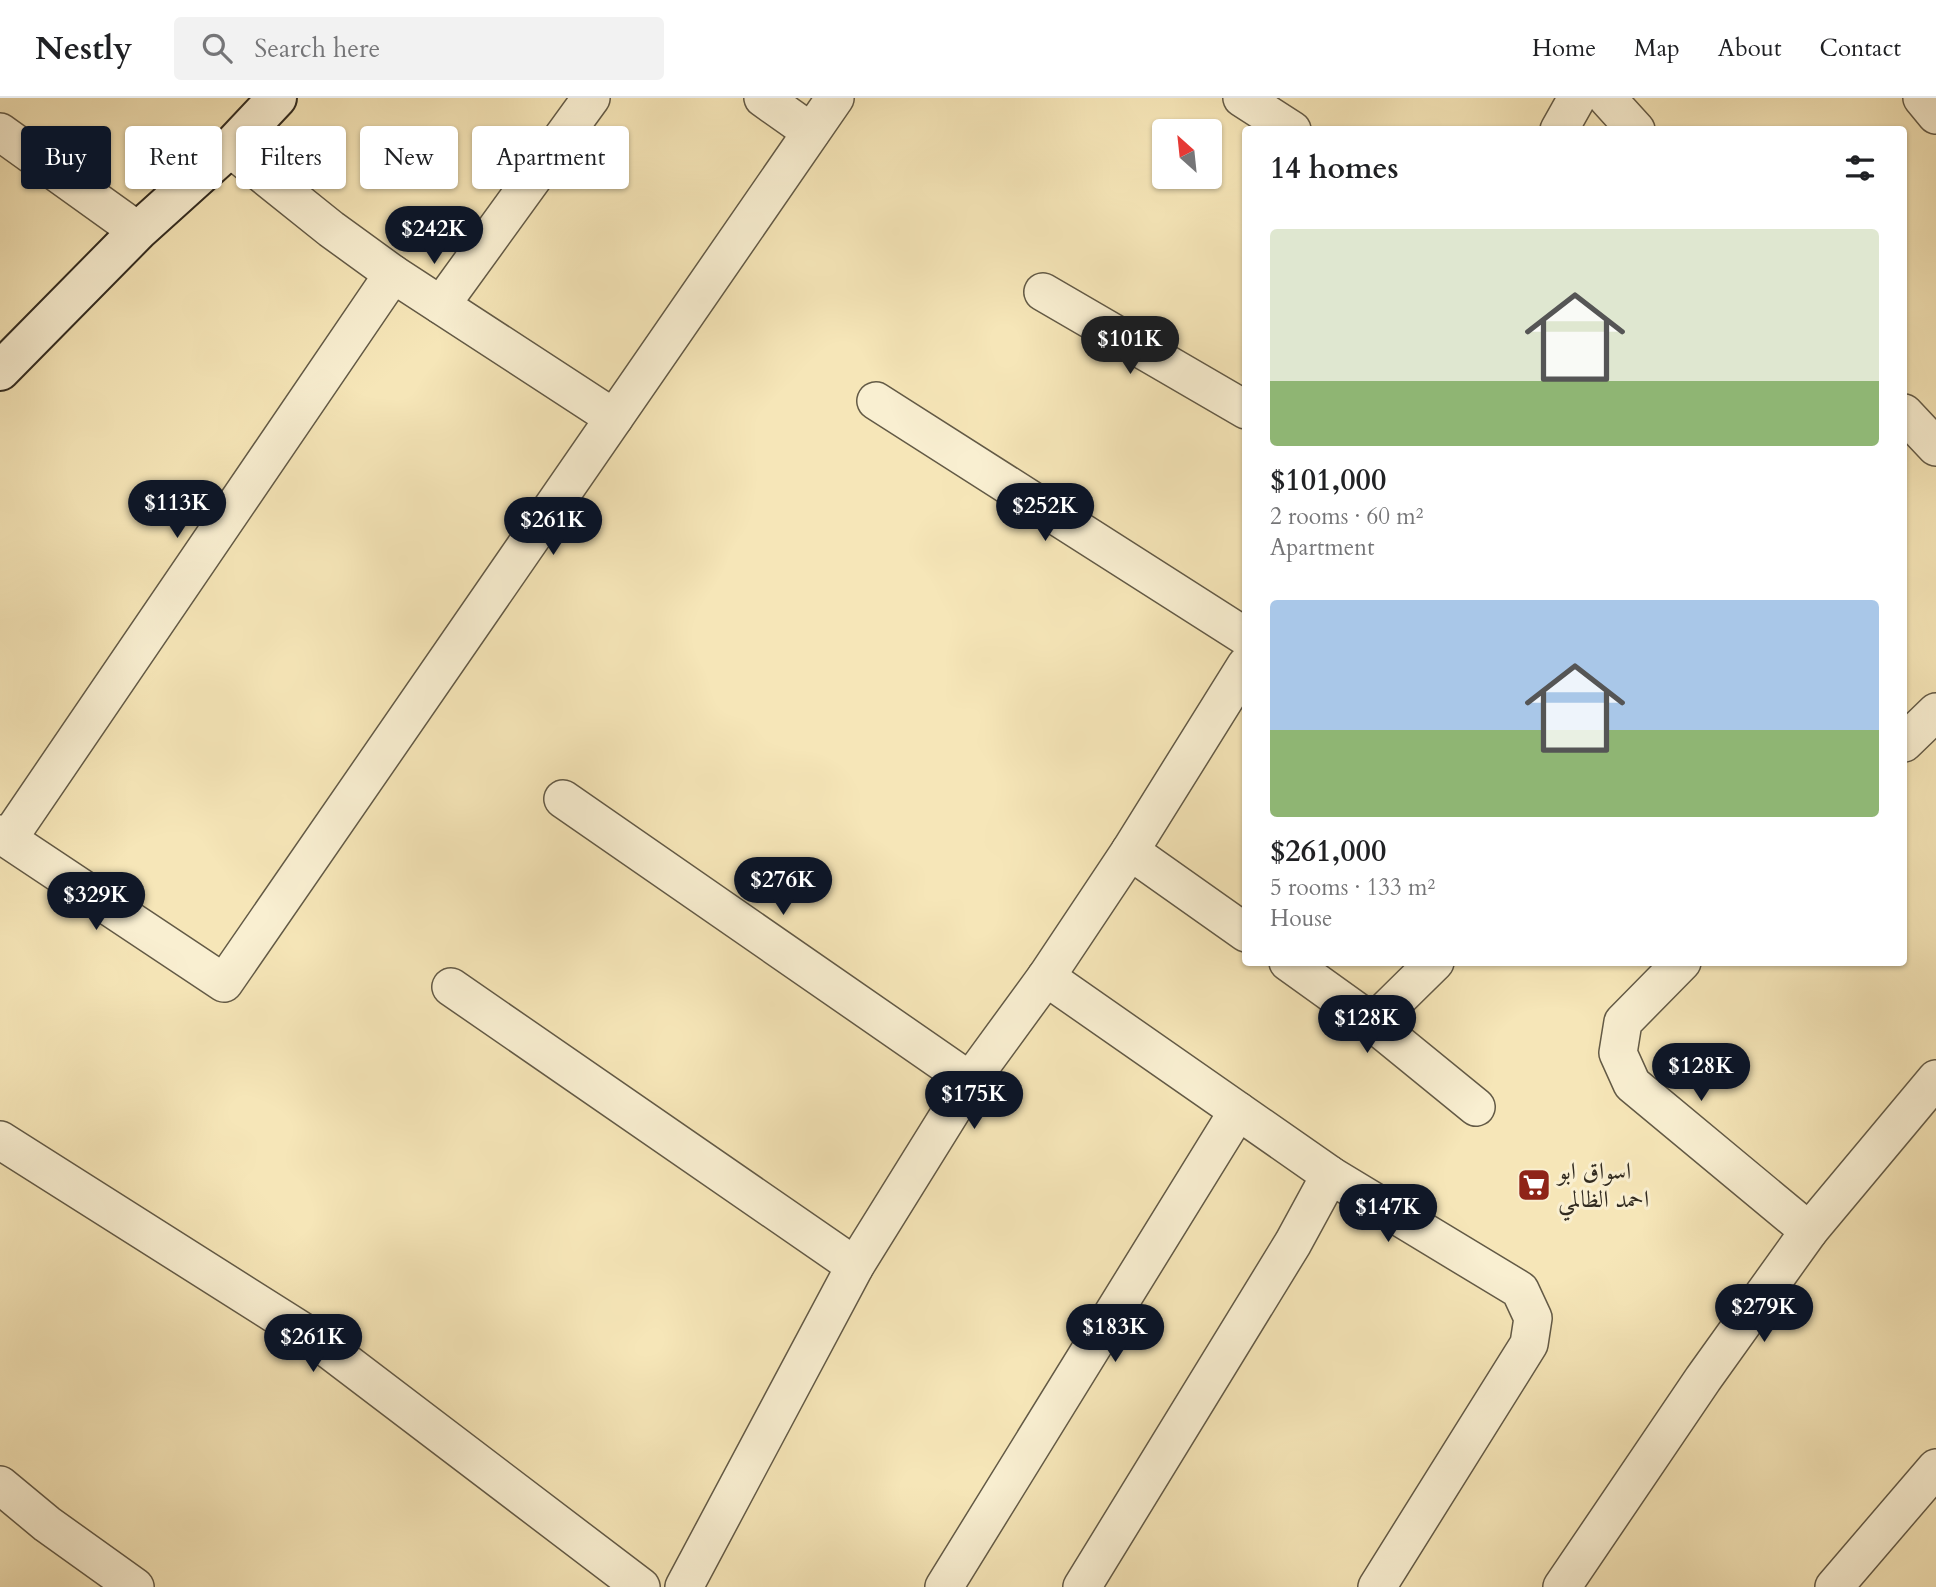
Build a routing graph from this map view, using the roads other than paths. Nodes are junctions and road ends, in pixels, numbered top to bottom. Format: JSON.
{"nodes":[{"id":1,"x":277,"y":98,"type":"edge"},
{"id":2,"x":591,"y":98,"type":"edge"},
{"id":3,"x":763,"y":98,"type":"edge"},
{"id":4,"x":835,"y":98,"type":"edge"},
{"id":5,"x":1242,"y":98,"type":"edge"},
{"id":6,"x":1577,"y":98,"type":"edge"},
{"id":7,"x":1607,"y":98,"type":"edge"},
{"id":8,"x":1922,"y":98,"type":"edge"},
{"id":9,"x":1936,"y":116,"type":"edge"},
{"id":10,"x":1286,"y":126,"type":"edge"},
{"id":11,"x":1561,"y":126,"type":"edge"},
{"id":12,"x":1632,"y":126,"type":"edge"},
{"id":13,"x":0,"y":132,"type":"edge"},
{"id":14,"x":811,"y":132,"type":"junction"},
{"id":15,"x":230,"y":148,"type":"junction"},
{"id":16,"x":138,"y":230,"type":"junction"},
{"id":17,"x":393,"y":274,"type":"junction"},
{"id":18,"x":1043,"y":292,"type":"dead end"},
{"id":19,"x":440,"y":304,"type":"junction"},
{"id":20,"x":0,"y":371,"type":"edge"},
{"id":21,"x":876,"y":401,"type":"dead end"},
{"id":22,"x":1242,"y":408,"type":"edge"},
{"id":23,"x":1907,"y":416,"type":"edge"},
{"id":24,"x":614,"y":418,"type":"junction"},
{"id":25,"x":1936,"y":447,"type":"edge"},
{"id":26,"x":1242,"y":634,"type":"edge"},
{"id":27,"x":1242,"y":671,"type":"edge"},
{"id":28,"x":564,"y":799,"type":"dead end"},
{"id":29,"x":4,"y":837,"type":"edge"},
{"id":30,"x":1130,"y":851,"type":"junction"},
{"id":31,"x":1242,"y":930,"type":"edge"},
{"id":32,"x":1294,"y":966,"type":"edge"},
{"id":33,"x":1431,"y":966,"type":"edge"},
{"id":34,"x":1678,"y":966,"type":"edge"},
{"id":35,"x":1046,"y":977,"type":"junction"},
{"id":36,"x":451,"y":987,"type":"dead end"},
{"id":37,"x":1373,"y":1023,"type":"junction"},
{"id":38,"x":1936,"y":1079,"type":"edge"},
{"id":39,"x":970,"y":1081,"type":"junction"},
{"id":40,"x":1476,"y":1107,"type":"dead end"},
{"id":41,"x":1238,"y":1111,"type":"junction"},
{"id":42,"x":0,"y":1140,"type":"edge"},
{"id":43,"x":1330,"y":1175,"type":"junction"},
{"id":44,"x":1809,"y":1231,"type":"junction"},
{"id":45,"x":855,"y":1266,"type":"junction"},
{"id":46,"x":1936,"y":1468,"type":"edge"},
{"id":47,"x":0,"y":1485,"type":"edge"},
{"id":48,"x":135,"y":1587,"type":"edge"},
{"id":49,"x":641,"y":1587,"type":"edge"},
{"id":50,"x":684,"y":1587,"type":"edge"},
{"id":51,"x":944,"y":1587,"type":"edge"},
{"id":52,"x":1082,"y":1587,"type":"edge"},
{"id":53,"x":1377,"y":1587,"type":"edge"},
{"id":54,"x":1562,"y":1587,"type":"edge"},
{"id":55,"x":1834,"y":1587,"type":"edge"}],
"edges":[{"from":1,"to":15,"type":"street"},
{"from":2,"to":19,"type":"street"},
{"from":3,"to":14,"type":"street"},
{"from":4,"to":14,"type":"street"},
{"from":5,"to":10,"type":"street"},
{"from":6,"to":11,"type":"street"},
{"from":7,"to":12,"type":"street"},
{"from":8,"to":9,"type":"street"},
{"from":13,"to":16,"type":"street"},
{"from":14,"to":24,"type":"street"},
{"from":15,"to":16,"type":"street"},
{"from":15,"to":17,"type":"street"},
{"from":16,"to":20,"type":"street"},
{"from":17,"to":19,"type":"street"},
{"from":17,"to":29,"type":"street"},
{"from":18,"to":22,"type":"street"},
{"from":19,"to":24,"type":"street"},
{"from":21,"to":26,"type":"street"},
{"from":23,"to":25,"type":"street"},
{"from":24,"to":29,"type":"street"},
{"from":27,"to":30,"type":"street"},
{"from":28,"to":39,"type":"street"},
{"from":30,"to":31,"type":"street"},
{"from":30,"to":35,"type":"street"},
{"from":32,"to":37,"type":"street"},
{"from":33,"to":37,"type":"street"},
{"from":34,"to":44,"type":"street"},
{"from":35,"to":39,"type":"street"},
{"from":35,"to":41,"type":"street"},
{"from":36,"to":45,"type":"street"},
{"from":37,"to":40,"type":"street"},
{"from":38,"to":44,"type":"street"},
{"from":39,"to":45,"type":"street"},
{"from":41,"to":43,"type":"street"},
{"from":41,"to":51,"type":"street"},
{"from":42,"to":49,"type":"street"},
{"from":43,"to":52,"type":"street"},
{"from":43,"to":53,"type":"street"},
{"from":44,"to":54,"type":"street"},
{"from":45,"to":50,"type":"street"},
{"from":46,"to":55,"type":"street"},
{"from":47,"to":48,"type":"street"}]}
